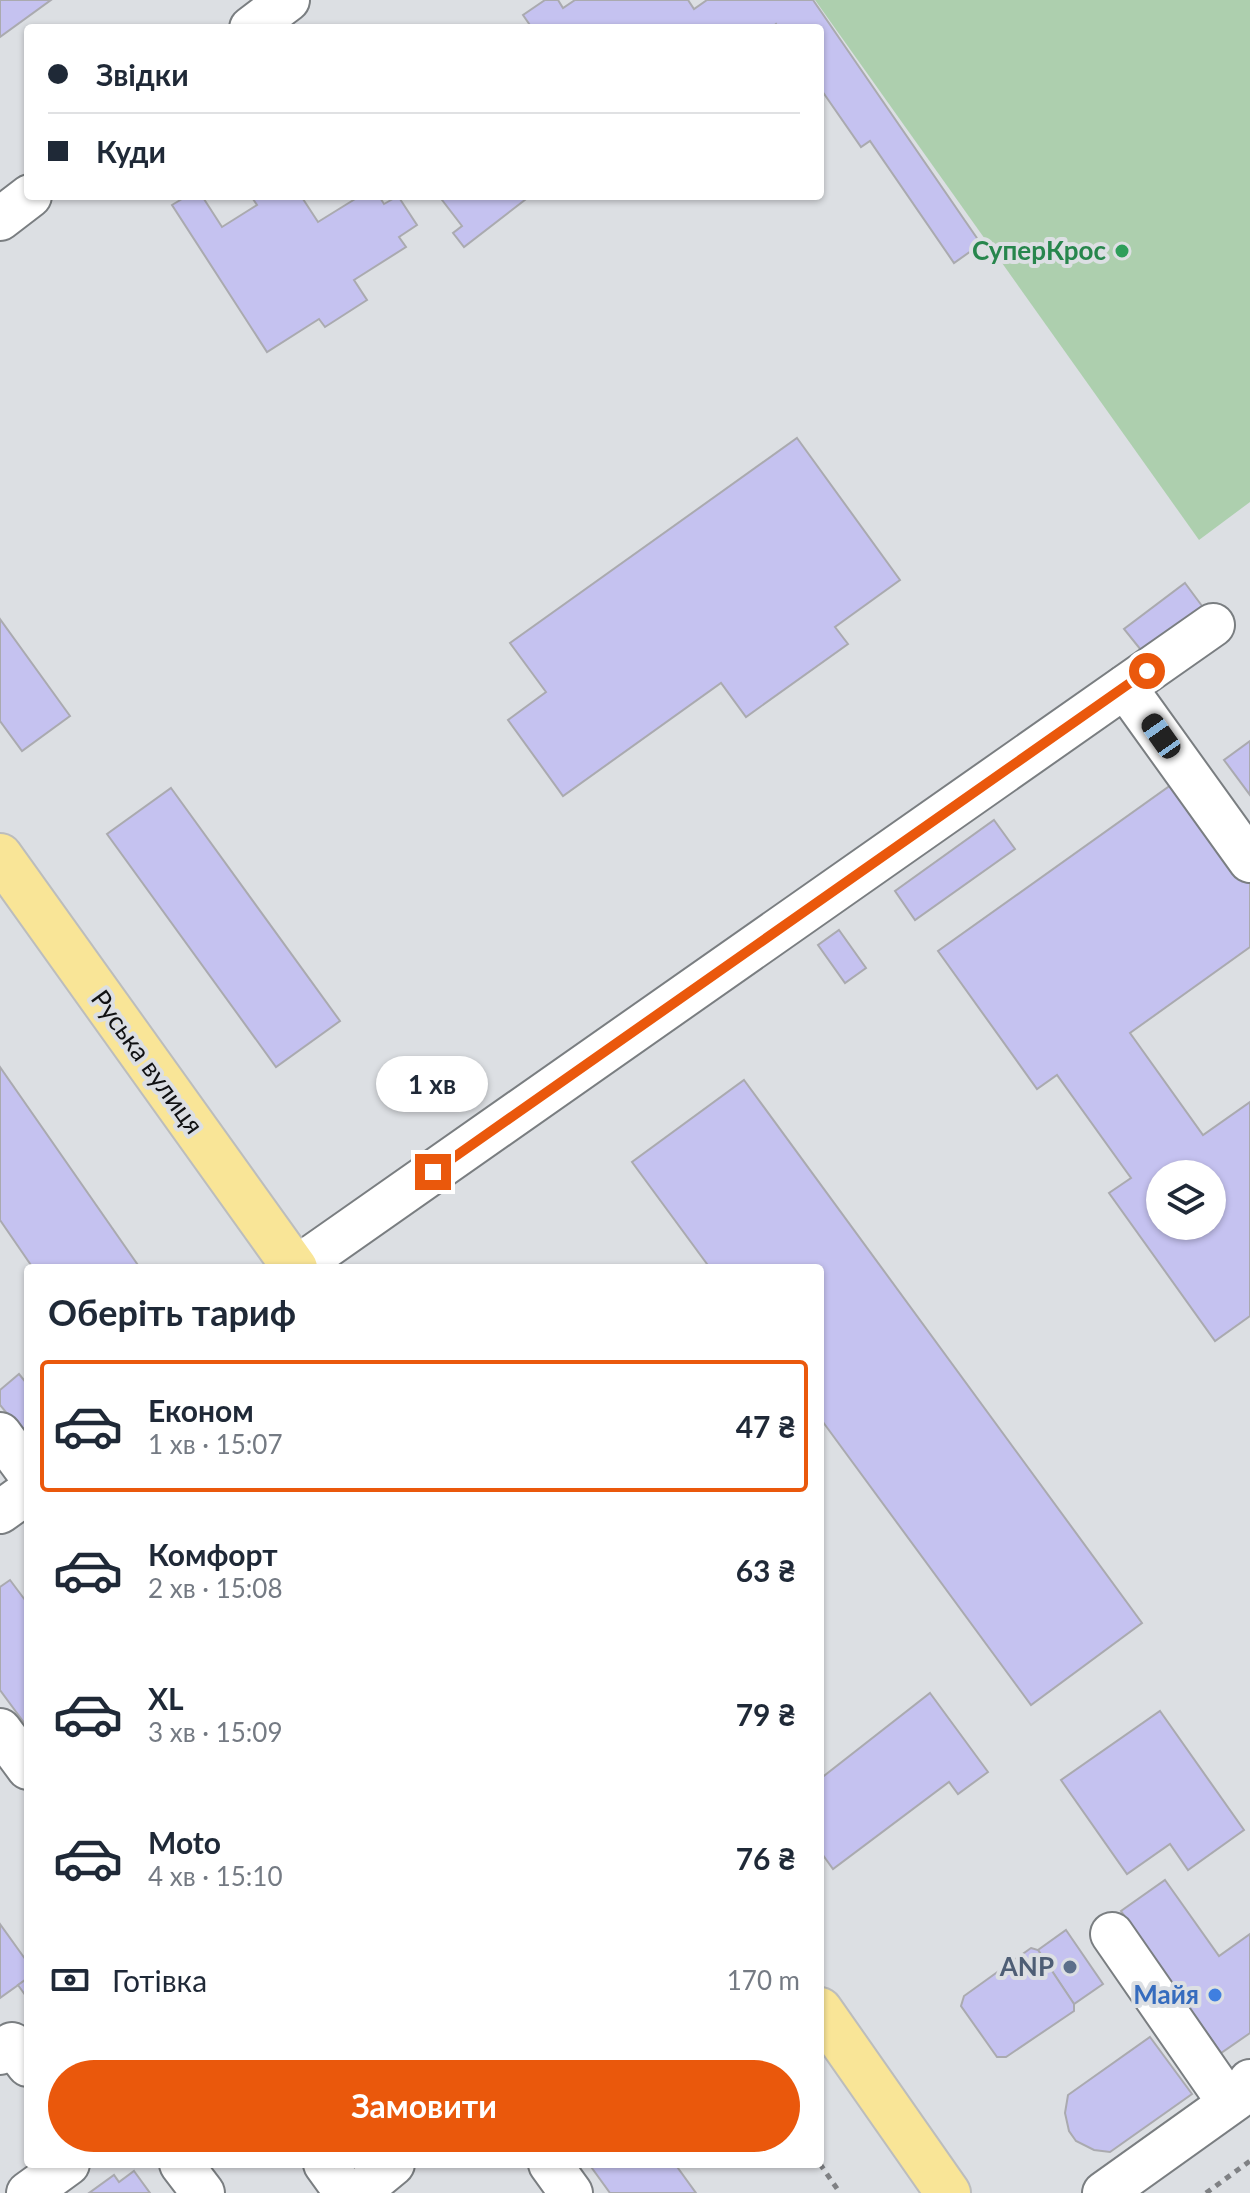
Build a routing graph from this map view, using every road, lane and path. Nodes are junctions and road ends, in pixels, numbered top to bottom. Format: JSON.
{"nodes":[{"id":1,"x":288,"y":0,"type":"edge"},
{"id":2,"x":256,"y":24,"type":"edge"},
{"id":3,"x":25,"y":200,"type":"edge"},
{"id":4,"x":0,"y":219,"type":"edge"},
{"id":5,"x":1213,"y":625,"type":"dead end"},
{"id":6,"x":1125,"y":687,"type":"junction"},
{"id":7,"x":0,"y":856,"type":"edge"},
{"id":8,"x":1250,"y":861,"type":"edge"},
{"id":9,"x":293,"y":1264,"type":"edge"},
{"id":10,"x":302,"y":1264,"type":"edge"},
{"id":11,"x":0,"y":1434,"type":"edge"},
{"id":12,"x":24,"y":1467,"type":"edge"},
{"id":13,"x":24,"y":1495,"type":"edge"},
{"id":14,"x":0,"y":1512,"type":"edge"},
{"id":15,"x":0,"y":1730,"type":"edge"},
{"id":16,"x":24,"y":1763,"type":"edge"},
{"id":17,"x":1112,"y":1934,"type":"dead end"},
{"id":18,"x":824,"y":2016,"type":"edge"},
{"id":19,"x":0,"y":2053,"type":"edge"},
{"id":20,"x":24,"y":2060,"type":"edge"},
{"id":21,"x":1243,"y":2095,"type":"edge"},
{"id":22,"x":1250,"y":2161,"type":"edge"},
{"id":23,"x":62,"y":2168,"type":"edge"},
{"id":24,"x":184,"y":2168,"type":"edge"},
{"id":25,"x":328,"y":2168,"type":"edge"},
{"id":26,"x":388,"y":2168,"type":"edge"},
{"id":27,"x":553,"y":2168,"type":"edge"},
{"id":28,"x":823,"y":2168,"type":"edge"},
{"id":29,"x":28,"y":2193,"type":"edge"},
{"id":30,"x":203,"y":2193,"type":"edge"},
{"id":31,"x":346,"y":2193,"type":"edge"},
{"id":32,"x":358,"y":2193,"type":"edge"},
{"id":33,"x":571,"y":2193,"type":"edge"},
{"id":34,"x":840,"y":2193,"type":"edge"},
{"id":35,"x":948,"y":2193,"type":"edge"},
{"id":36,"x":1104,"y":2193,"type":"edge"},
{"id":37,"x":1206,"y":2193,"type":"edge"}],
"edges":[{"from":1,"to":2,"type":"street"},
{"from":3,"to":4,"type":"street"},
{"from":5,"to":6,"type":"street"},
{"from":6,"to":8,"type":"street"},
{"from":6,"to":10,"type":"street"},
{"from":7,"to":9,"type":"main road","name":"Руська вулиця"},
{"from":11,"to":12,"type":"street"},
{"from":13,"to":14,"type":"street"},
{"from":15,"to":16,"type":"street"},
{"from":17,"to":21,"type":"street"},
{"from":18,"to":35,"type":"main road"},
{"from":19,"to":20,"type":"street"},
{"from":21,"to":36,"type":"street"},
{"from":22,"to":37,"type":"path"},
{"from":23,"to":29,"type":"street"},
{"from":24,"to":30,"type":"street"},
{"from":25,"to":31,"type":"street"},
{"from":26,"to":32,"type":"street"},
{"from":27,"to":33,"type":"street"},
{"from":28,"to":34,"type":"path"}]}
